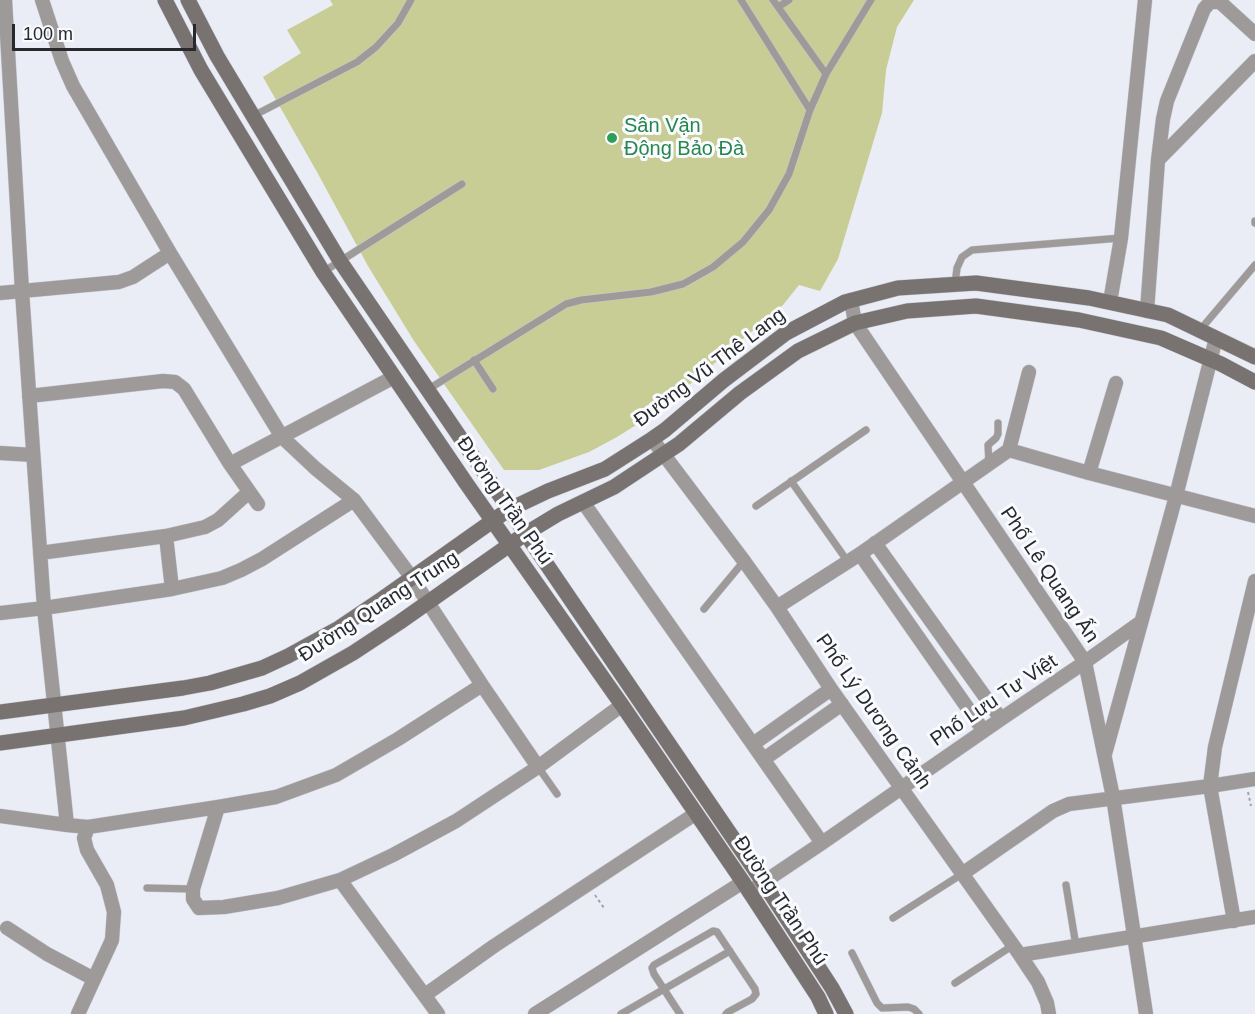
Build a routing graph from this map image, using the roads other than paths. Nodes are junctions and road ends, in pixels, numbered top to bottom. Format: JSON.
{"nodes":[{"id":1,"x":5,"y":0,"type":"edge"},
{"id":2,"x":42,"y":0,"type":"edge"},
{"id":3,"x":165,"y":0,"type":"edge"},
{"id":4,"x":188,"y":0,"type":"edge"},
{"id":5,"x":411,"y":0,"type":"edge"},
{"id":6,"x":741,"y":0,"type":"edge"},
{"id":7,"x":773,"y":0,"type":"edge"},
{"id":8,"x":789,"y":0,"type":"edge"},
{"id":9,"x":870,"y":0,"type":"edge"},
{"id":10,"x":1145,"y":0,"type":"edge"},
{"id":11,"x":778,"y":7,"type":"junction"},
{"id":12,"x":1255,"y":34,"type":"edge"},
{"id":13,"x":1255,"y":62,"type":"edge"},
{"id":14,"x":826,"y":74,"type":"junction"},
{"id":15,"x":810,"y":110,"type":"junction"},
{"id":16,"x":253,"y":116,"type":"junction"},
{"id":17,"x":6,"y":130,"type":"edge"},
{"id":18,"x":1158,"y":160,"type":"junction"},
{"id":19,"x":462,"y":184,"type":"dead end"},
{"id":20,"x":1121,"y":238,"type":"junction"},
{"id":21,"x":170,"y":253,"type":"junction"},
{"id":22,"x":340,"y":261,"type":"junction"},
{"id":23,"x":1255,"y":265,"type":"edge"},
{"id":24,"x":323,"y":272,"type":"junction"},
{"id":25,"x":955,"y":284,"type":"junction"},
{"id":26,"x":22,"y":291,"type":"junction"},
{"id":27,"x":0,"y":293,"type":"edge"},
{"id":28,"x":851,"y":300,"type":"junction"},
{"id":29,"x":1110,"y":302,"type":"junction"},
{"id":30,"x":1147,"y":310,"type":"junction"},
{"id":31,"x":855,"y":323,"type":"junction"},
{"id":32,"x":1200,"y":330,"type":"junction"},
{"id":33,"x":1216,"y":338,"type":"junction"},
{"id":34,"x":1255,"y":357,"type":"edge"},
{"id":35,"x":474,"y":360,"type":"junction"},
{"id":36,"x":1211,"y":360,"type":"junction"},
{"id":37,"x":1029,"y":372,"type":"dead end"},
{"id":38,"x":393,"y":377,"type":"junction"},
{"id":39,"x":1255,"y":382,"type":"edge"},
{"id":40,"x":1116,"y":383,"type":"dead end"},
{"id":41,"x":493,"y":389,"type":"dead end"},
{"id":42,"x":427,"y":390,"type":"junction"},
{"id":43,"x":29,"y":396,"type":"junction"},
{"id":44,"x":998,"y":423,"type":"dead end"},
{"id":45,"x":867,"y":430,"type":"dead end"},
{"id":46,"x":282,"y":437,"type":"junction"},
{"id":47,"x":652,"y":439,"type":"junction"},
{"id":48,"x":1009,"y":450,"type":"junction"},
{"id":49,"x":0,"y":453,"type":"edge"},
{"id":50,"x":663,"y":454,"type":"junction"},
{"id":51,"x":33,"y":455,"type":"junction"},
{"id":52,"x":230,"y":464,"type":"junction"},
{"id":53,"x":989,"y":464,"type":"junction"},
{"id":54,"x":1089,"y":473,"type":"junction"},
{"id":55,"x":791,"y":481,"type":"junction"},
{"id":56,"x":963,"y":483,"type":"junction"},
{"id":57,"x":249,"y":492,"type":"junction"},
{"id":58,"x":1176,"y":496,"type":"junction"},
{"id":59,"x":354,"y":500,"type":"junction"},
{"id":60,"x":583,"y":502,"type":"junction"},
{"id":61,"x":258,"y":504,"type":"dead end"},
{"id":62,"x":756,"y":506,"type":"dead end"},
{"id":63,"x":508,"y":510,"type":"junction"},
{"id":64,"x":1255,"y":516,"type":"edge"},
{"id":65,"x":492,"y":521,"type":"junction"},
{"id":66,"x":525,"y":534,"type":"junction"},
{"id":67,"x":166,"y":536,"type":"junction"},
{"id":68,"x":875,"y":543,"type":"junction"},
{"id":69,"x":509,"y":545,"type":"junction"},
{"id":70,"x":40,"y":553,"type":"junction"},
{"id":71,"x":854,"y":558,"type":"junction"},
{"id":72,"x":744,"y":561,"type":"junction"},
{"id":73,"x":412,"y":578,"type":"junction"},
{"id":74,"x":1255,"y":581,"type":"edge"},
{"id":75,"x":172,"y":589,"type":"junction"},
{"id":76,"x":429,"y":602,"type":"junction"},
{"id":77,"x":777,"y":607,"type":"junction"},
{"id":78,"x":44,"y":608,"type":"junction"},
{"id":79,"x":704,"y":609,"type":"dead end"},
{"id":80,"x":0,"y":613,"type":"edge"},
{"id":81,"x":1142,"y":622,"type":"junction"},
{"id":82,"x":1085,"y":662,"type":"junction"},
{"id":83,"x":482,"y":685,"type":"junction"},
{"id":84,"x":831,"y":689,"type":"junction"},
{"id":85,"x":842,"y":704,"type":"junction"},
{"id":86,"x":55,"y":705,"type":"junction"},
{"id":87,"x":622,"y":705,"type":"junction"},
{"id":88,"x":0,"y":712,"type":"edge"},
{"id":89,"x":1000,"y":718,"type":"junction"},
{"id":90,"x":984,"y":730,"type":"junction"},
{"id":91,"x":58,"y":736,"type":"junction"},
{"id":92,"x":0,"y":743,"type":"edge"},
{"id":93,"x":753,"y":744,"type":"junction"},
{"id":94,"x":1104,"y":756,"type":"junction"},
{"id":95,"x":764,"y":759,"type":"junction"},
{"id":96,"x":538,"y":766,"type":"junction"},
{"id":97,"x":1255,"y":779,"type":"edge"},
{"id":98,"x":1210,"y":786,"type":"junction"},
{"id":99,"x":902,"y":788,"type":"junction"},
{"id":100,"x":557,"y":794,"type":"dead end"},
{"id":101,"x":1113,"y":797,"type":"junction"},
{"id":102,"x":218,"y":807,"type":"junction"},
{"id":103,"x":695,"y":814,"type":"junction"},
{"id":104,"x":0,"y":816,"type":"edge"},
{"id":105,"x":67,"y":825,"type":"junction"},
{"id":106,"x":88,"y":827,"type":"junction"},
{"id":107,"x":822,"y":843,"type":"junction"},
{"id":108,"x":962,"y":873,"type":"junction"},
{"id":109,"x":340,"y":880,"type":"junction"},
{"id":110,"x":763,"y":882,"type":"junction"},
{"id":111,"x":1066,"y":885,"type":"dead end"},
{"id":112,"x":746,"y":887,"type":"junction"},
{"id":113,"x":147,"y":888,"type":"dead end"},
{"id":114,"x":193,"y":889,"type":"junction"},
{"id":115,"x":1255,"y":917,"type":"edge"},
{"id":116,"x":893,"y":918,"type":"dead end"},
{"id":117,"x":1234,"y":921,"type":"junction"},
{"id":118,"x":7,"y":928,"type":"dead end"},
{"id":119,"x":1134,"y":937,"type":"junction"},
{"id":120,"x":1076,"y":946,"type":"junction"},
{"id":121,"x":1016,"y":950,"type":"junction"},
{"id":122,"x":730,"y":951,"type":"junction"},
{"id":123,"x":852,"y":953,"type":"dead end"},
{"id":124,"x":94,"y":979,"type":"junction"},
{"id":125,"x":956,"y":983,"type":"dead end"},
{"id":126,"x":664,"y":989,"type":"junction"},
{"id":127,"x":424,"y":995,"type":"junction"},
{"id":128,"x":78,"y":1014,"type":"edge"},
{"id":129,"x":438,"y":1014,"type":"edge"},
{"id":130,"x":535,"y":1014,"type":"edge"},
{"id":131,"x":621,"y":1014,"type":"edge"},
{"id":132,"x":680,"y":1014,"type":"edge"},
{"id":133,"x":726,"y":1014,"type":"edge"},
{"id":134,"x":826,"y":1014,"type":"edge"},
{"id":135,"x":846,"y":1014,"type":"edge"},
{"id":136,"x":919,"y":1014,"type":"edge"},
{"id":137,"x":1049,"y":1014,"type":"edge"},
{"id":138,"x":1146,"y":1014,"type":"edge"}],
"edges":[{"from":1,"to":17,"type":"street"},
{"from":2,"to":21,"type":"street"},
{"from":3,"to":24,"type":"main road","name":"Đường Trần Phú"},
{"from":4,"to":16,"type":"main road","name":"Đường Trần Phú"},
{"from":5,"to":16,"type":"lane"},
{"from":6,"to":15,"type":"lane"},
{"from":7,"to":11,"type":"lane"},
{"from":8,"to":11,"type":"lane"},
{"from":9,"to":14,"type":"lane"},
{"from":10,"to":20,"type":"street"},
{"from":11,"to":14,"type":"lane"},
{"from":12,"to":18,"type":"street"},
{"from":13,"to":18,"type":"street"},
{"from":14,"to":15,"type":"lane"},
{"from":15,"to":35,"type":"lane"},
{"from":16,"to":22,"type":"main road","name":"Đường Trần Phú"},
{"from":17,"to":26,"type":"street"},
{"from":18,"to":30,"type":"street"},
{"from":19,"to":22,"type":"lane"},
{"from":20,"to":25,"type":"lane"},
{"from":20,"to":29,"type":"street"},
{"from":21,"to":26,"type":"street"},
{"from":21,"to":46,"type":"street"},
{"from":22,"to":24,"type":"lane"},
{"from":22,"to":42,"type":"main road","name":"Đường Trần Phú"},
{"from":23,"to":32,"type":"lane"},
{"from":24,"to":38,"type":"main road","name":"Đường Trần Phú"},
{"from":25,"to":28,"type":"main road","name":"Đường Vũ Thê Lang"},
{"from":25,"to":29,"type":"main road","name":"Đường Vũ Thê Lang"},
{"from":26,"to":27,"type":"street"},
{"from":26,"to":43,"type":"street"},
{"from":28,"to":31,"type":"street","name":"Phố Lê Quang Ấn"},
{"from":28,"to":47,"type":"main road","name":"Đường Vũ Thê Lang"},
{"from":29,"to":30,"type":"main road","name":"Đường Vũ Thê Lang"},
{"from":30,"to":32,"type":"main road","name":"Đường Vũ Thê Lang"},
{"from":31,"to":36,"type":"main road","name":"Đường Vũ Thê Lang"},
{"from":31,"to":50,"type":"main road","name":"Đường Vũ Thê Lang"},
{"from":31,"to":56,"type":"street","name":"Phố Lê Quang Ấn"},
{"from":32,"to":33,"type":"main road","name":"Đường Vũ Thê Lang"},
{"from":33,"to":34,"type":"main road","name":"Đường Vũ Thê Lang"},
{"from":33,"to":36,"type":"street"},
{"from":35,"to":41,"type":"lane"},
{"from":35,"to":42,"type":"lane"},
{"from":36,"to":39,"type":"main road","name":"Đường Vũ Thê Lang"},
{"from":36,"to":58,"type":"street"},
{"from":37,"to":48,"type":"street"},
{"from":38,"to":46,"type":"street"},
{"from":38,"to":65,"type":"main road","name":"Đường Trần Phú"},
{"from":40,"to":54,"type":"street"},
{"from":42,"to":63,"type":"main road","name":"Đường Trần Phú"},
{"from":43,"to":51,"type":"street"},
{"from":43,"to":52,"type":"street"},
{"from":44,"to":53,"type":"lane"},
{"from":45,"to":55,"type":"lane"},
{"from":46,"to":52,"type":"street"},
{"from":46,"to":59,"type":"street"},
{"from":47,"to":50,"type":"street","name":"Phố Lý Dương Cảnh"},
{"from":47,"to":63,"type":"main road","name":"Đường Vũ Thê Lang"},
{"from":48,"to":53,"type":"street"},
{"from":48,"to":54,"type":"street"},
{"from":49,"to":51,"type":"street"},
{"from":50,"to":60,"type":"main road","name":"Đường Vũ Thê Lang"},
{"from":50,"to":72,"type":"street","name":"Phố Lý Dương Cảnh"},
{"from":51,"to":70,"type":"street"},
{"from":52,"to":57,"type":"street"},
{"from":53,"to":56,"type":"street"},
{"from":54,"to":58,"type":"street"},
{"from":55,"to":62,"type":"lane"},
{"from":55,"to":71,"type":"lane"},
{"from":56,"to":68,"type":"street"},
{"from":56,"to":82,"type":"street","name":"Phố Lê Quang Ấn"},
{"from":57,"to":61,"type":"street"},
{"from":57,"to":67,"type":"street"},
{"from":58,"to":64,"type":"street"},
{"from":58,"to":81,"type":"street"},
{"from":59,"to":73,"type":"street"},
{"from":59,"to":75,"type":"street"},
{"from":60,"to":66,"type":"main road","name":"Đường Vũ Thê Lang"},
{"from":60,"to":93,"type":"street"},
{"from":63,"to":65,"type":"main road","name":"Đường Quang Trung"},
{"from":63,"to":66,"type":"main road","name":"Đường Trần Phú"},
{"from":65,"to":69,"type":"main road","name":"Đường Trần Phú"},
{"from":65,"to":73,"type":"main road","name":"Đường Quang Trung"},
{"from":66,"to":69,"type":"main road","name":"Đường Quang Trung"},
{"from":66,"to":110,"type":"main road","name":"Đường Trần Phú"},
{"from":67,"to":70,"type":"street"},
{"from":67,"to":75,"type":"street"},
{"from":68,"to":71,"type":"street"},
{"from":68,"to":89,"type":"street"},
{"from":69,"to":76,"type":"main road","name":"Đường Quang Trung"},
{"from":69,"to":87,"type":"main road","name":"Đường Trần Phú"},
{"from":70,"to":78,"type":"street"},
{"from":71,"to":77,"type":"street"},
{"from":71,"to":90,"type":"street"},
{"from":72,"to":77,"type":"street","name":"Phố Lý Dương Cảnh"},
{"from":72,"to":79,"type":"lane"},
{"from":73,"to":76,"type":"street"},
{"from":73,"to":86,"type":"main road","name":"Đường Quang Trung"},
{"from":74,"to":98,"type":"street"},
{"from":75,"to":78,"type":"street"},
{"from":76,"to":83,"type":"street"},
{"from":76,"to":91,"type":"main road","name":"Đường Quang Trung"},
{"from":77,"to":84,"type":"street","name":"Phố Lý Dương Cảnh"},
{"from":78,"to":80,"type":"street"},
{"from":78,"to":86,"type":"street"},
{"from":81,"to":82,"type":"street","name":"Phố Lưu Tư Việt"},
{"from":81,"to":94,"type":"street"},
{"from":82,"to":89,"type":"street","name":"Phố Lưu Tư Việt"},
{"from":82,"to":94,"type":"street","name":"Phố Lê Quang Ấn"},
{"from":83,"to":96,"type":"street"},
{"from":83,"to":102,"type":"street"},
{"from":84,"to":85,"type":"street","name":"Phố Lý Dương Cảnh"},
{"from":84,"to":93,"type":"street"},
{"from":85,"to":95,"type":"street"},
{"from":85,"to":99,"type":"street","name":"Phố Lý Dương Cảnh"},
{"from":86,"to":88,"type":"main road","name":"Đường Quang Trung"},
{"from":86,"to":91,"type":"street"},
{"from":87,"to":96,"type":"street"},
{"from":87,"to":103,"type":"main road","name":"Đường Trần Phú"},
{"from":89,"to":90,"type":"street","name":"Phố Lưu Tư Việt"},
{"from":90,"to":99,"type":"street","name":"Phố Lưu Tư Việt"},
{"from":91,"to":92,"type":"main road","name":"Đường Quang Trung"},
{"from":91,"to":105,"type":"street"},
{"from":93,"to":95,"type":"street"},
{"from":94,"to":101,"type":"street","name":"Phố Lê Quang Ấn"},
{"from":95,"to":107,"type":"street"},
{"from":96,"to":100,"type":"lane"},
{"from":96,"to":109,"type":"street"},
{"from":97,"to":98,"type":"street"},
{"from":98,"to":101,"type":"street"},
{"from":98,"to":117,"type":"street"},
{"from":99,"to":107,"type":"street","name":"Phố Lưu Tư Việt"},
{"from":99,"to":108,"type":"street","name":"Phố Lý Dương Cảnh"},
{"from":101,"to":108,"type":"street"},
{"from":101,"to":119,"type":"street","name":"Phố Lê Quang Ấn"},
{"from":102,"to":106,"type":"street"},
{"from":102,"to":114,"type":"street"},
{"from":103,"to":112,"type":"main road","name":"Đường Trần Phú"},
{"from":103,"to":127,"type":"street"},
{"from":104,"to":105,"type":"street"},
{"from":105,"to":106,"type":"street"},
{"from":106,"to":124,"type":"street"},
{"from":107,"to":110,"type":"street","name":"Phố Lưu Tư Việt"},
{"from":108,"to":116,"type":"lane"},
{"from":108,"to":121,"type":"street","name":"Phố Lý Dương Cảnh"},
{"from":109,"to":114,"type":"street"},
{"from":109,"to":127,"type":"street"},
{"from":110,"to":112,"type":"street","name":"Phố Lưu Tư Việt"},
{"from":110,"to":135,"type":"main road","name":"Đường Trần Phú"},
{"from":111,"to":120,"type":"lane"},
{"from":112,"to":130,"type":"street","name":"Phố Lưu Tư Việt"},
{"from":112,"to":134,"type":"main road","name":"Đường Trần Phú"},
{"from":113,"to":114,"type":"lane"},
{"from":115,"to":117,"type":"street"},
{"from":117,"to":119,"type":"street"},
{"from":118,"to":124,"type":"street"},
{"from":119,"to":120,"type":"street"},
{"from":119,"to":138,"type":"street","name":"Phố Lê Quang Ấn"},
{"from":120,"to":121,"type":"street"},
{"from":121,"to":125,"type":"lane"},
{"from":121,"to":137,"type":"street","name":"Phố Lý Dương Cảnh"},
{"from":122,"to":126,"type":"lane"},
{"from":122,"to":126,"type":"lane"},
{"from":122,"to":133,"type":"lane"},
{"from":123,"to":136,"type":"lane"},
{"from":124,"to":128,"type":"street"},
{"from":126,"to":131,"type":"lane"},
{"from":126,"to":132,"type":"lane"},
{"from":127,"to":129,"type":"street"}]}
